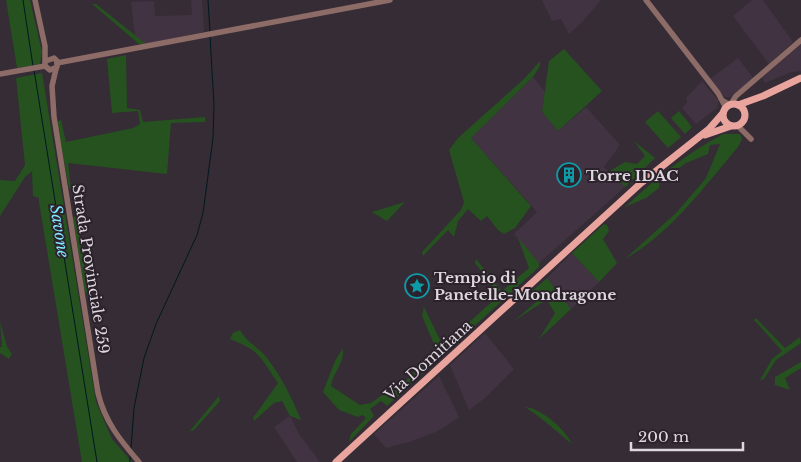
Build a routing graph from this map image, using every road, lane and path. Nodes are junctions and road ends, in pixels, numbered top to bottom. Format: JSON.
{"nodes":[{"id":1,"x":35,"y":0,"type":"edge"},
{"id":2,"x":390,"y":0,"type":"edge"},
{"id":3,"x":646,"y":0,"type":"edge"},
{"id":4,"x":801,"y":40,"type":"edge"},
{"id":5,"x":45,"y":46,"type":"junction"},
{"id":6,"x":56,"y":64,"type":"junction"},
{"id":7,"x":45,"y":66,"type":"junction"},
{"id":8,"x":0,"y":74,"type":"edge"},
{"id":9,"x":801,"y":78,"type":"edge"},
{"id":10,"x":52,"y":86,"type":"junction"},
{"id":11,"x":763,"y":96,"type":"junction"},
{"id":12,"x":728,"y":106,"type":"junction"},
{"id":13,"x":740,"y":123,"type":"junction"},
{"id":14,"x":751,"y":139,"type":"dead end"},
{"id":15,"x":696,"y":140,"type":"junction"},
{"id":16,"x":137,"y":460,"type":"edge"},
{"id":17,"x":336,"y":462,"type":"edge"}],
"edges":[{"from":1,"to":5,"type":"street","name":"Strada Provinciale 259"},
{"from":2,"to":6,"type":"street"},
{"from":3,"to":12,"type":"street"},
{"from":4,"to":12,"type":"street"},
{"from":5,"to":6,"type":"street","name":"Strada Provinciale 259"},
{"from":5,"to":7,"type":"street","name":"Strada Provinciale 259"},
{"from":6,"to":7,"type":"street"},
{"from":6,"to":7,"type":"street"},
{"from":6,"to":10,"type":"street","name":"Strada Provinciale 259"},
{"from":7,"to":8,"type":"street"},
{"from":7,"to":10,"type":"street","name":"Strada Provinciale 259"},
{"from":9,"to":11,"type":"main road","name":"Via Domitiana"},
{"from":10,"to":16,"type":"street","name":"Strada Provinciale 259"},
{"from":11,"to":12,"type":"main road","name":"Via Domitiana"},
{"from":11,"to":13,"type":"main road","name":"Via Domitiana"},
{"from":12,"to":13,"type":"main road"},
{"from":12,"to":13,"type":"main road"},
{"from":12,"to":15,"type":"main road","name":"Via Domitiana"},
{"from":13,"to":14,"type":"street"},
{"from":13,"to":15,"type":"main road","name":"Via Domitiana"},
{"from":15,"to":17,"type":"main road","name":"Via Domitiana"}]}
